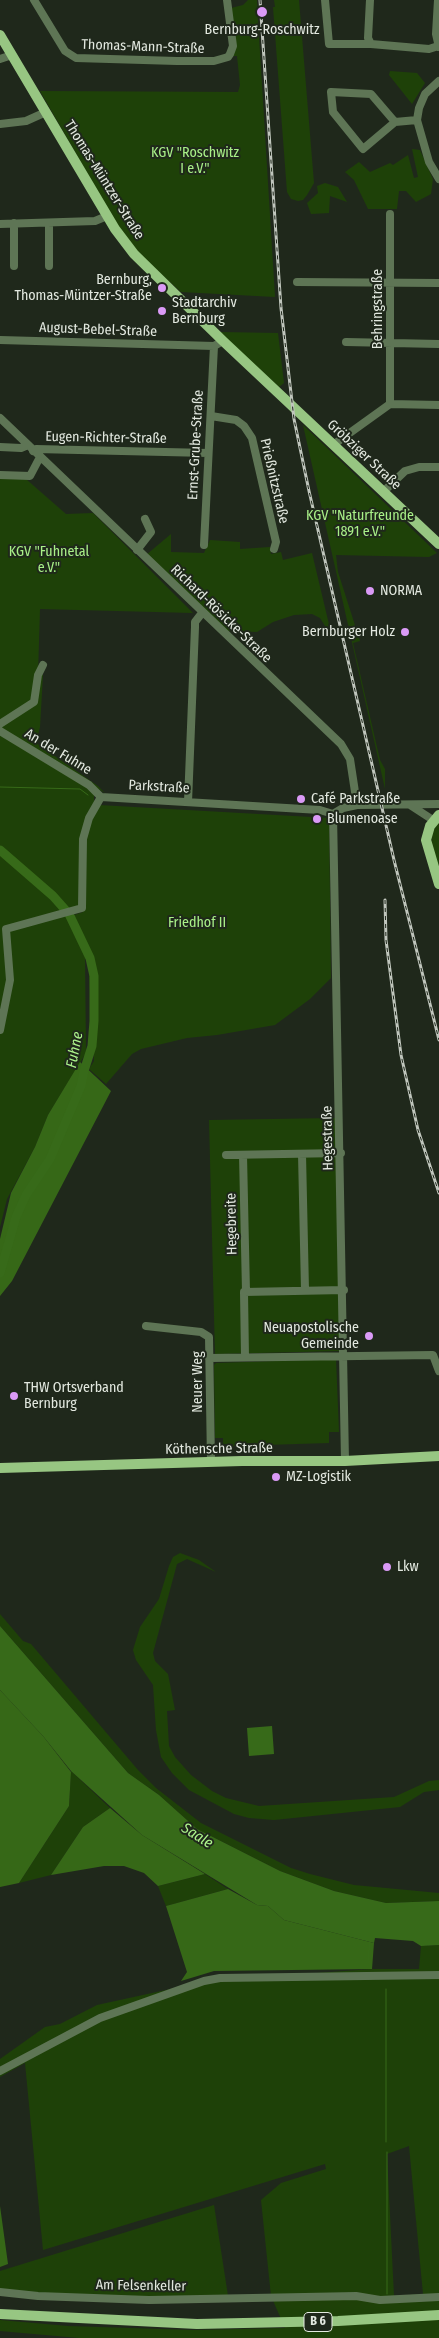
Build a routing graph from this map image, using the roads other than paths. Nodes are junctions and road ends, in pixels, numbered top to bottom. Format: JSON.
{"nodes":[{"id":1,"x":34,"y":0,"type":"edge"},
{"id":2,"x":227,"y":0,"type":"edge"},
{"id":3,"x":325,"y":0,"type":"edge"},
{"id":4,"x":370,"y":0,"type":"edge"},
{"id":5,"x":438,"y":0,"type":"edge"},
{"id":6,"x":0,"y":35,"type":"edge"},
{"id":7,"x":371,"y":44,"type":"junction"},
{"id":8,"x":439,"y":46,"type":"edge"},
{"id":9,"x":12,"y":55,"type":"junction"},
{"id":10,"x":0,"y":59,"type":"edge"},
{"id":11,"x":439,"y":81,"type":"edge"},
{"id":12,"x":46,"y":112,"type":"junction"},
{"id":13,"x":418,"y":120,"type":"junction"},
{"id":14,"x":395,"y":122,"type":"junction"},
{"id":15,"x":0,"y":124,"type":"edge"},
{"id":16,"x":439,"y":179,"type":"edge"},
{"id":17,"x":390,"y":214,"type":"dead end"},
{"id":18,"x":107,"y":216,"type":"junction"},
{"id":19,"x":14,"y":223,"type":"junction"},
{"id":20,"x":49,"y":223,"type":"junction"},
{"id":21,"x":0,"y":224,"type":"edge"},
{"id":22,"x":14,"y":266,"type":"dead end"},
{"id":23,"x":50,"y":266,"type":"dead end"},
{"id":24,"x":297,"y":282,"type":"dead end"},
{"id":25,"x":391,"y":283,"type":"junction"},
{"id":26,"x":439,"y":284,"type":"edge"},
{"id":27,"x":0,"y":340,"type":"edge"},
{"id":28,"x":223,"y":341,"type":"junction"},
{"id":29,"x":346,"y":342,"type":"dead end"},
{"id":30,"x":390,"y":343,"type":"junction"},
{"id":31,"x":439,"y":344,"type":"edge"},
{"id":32,"x":214,"y":346,"type":"junction"},
{"id":33,"x":390,"y":404,"type":"junction"},
{"id":34,"x":439,"y":405,"type":"edge"},
{"id":35,"x":292,"y":406,"type":"joint"},
{"id":36,"x":211,"y":416,"type":"junction"},
{"id":37,"x":0,"y":418,"type":"edge"},
{"id":38,"x":333,"y":445,"type":"junction"},
{"id":39,"x":0,"y":447,"type":"edge"},
{"id":40,"x":30,"y":448,"type":"junction"},
{"id":41,"x":208,"y":453,"type":"junction"},
{"id":42,"x":40,"y":457,"type":"junction"},
{"id":43,"x":439,"y":467,"type":"edge"},
{"id":44,"x":0,"y":475,"type":"edge"},
{"id":45,"x":383,"y":492,"type":"junction"},
{"id":46,"x":145,"y":519,"type":"dead end"},
{"id":47,"x":439,"y":544,"type":"edge"},
{"id":48,"x":204,"y":545,"type":"dead end"},
{"id":49,"x":274,"y":549,"type":"dead end"},
{"id":50,"x":137,"y":550,"type":"junction"},
{"id":51,"x":202,"y":613,"type":"junction"},
{"id":52,"x":43,"y":665,"type":"dead end"},
{"id":53,"x":0,"y":724,"type":"edge"},
{"id":54,"x":0,"y":731,"type":"edge"},
{"id":55,"x":101,"y":797,"type":"junction"},
{"id":56,"x":188,"y":802,"type":"junction"},
{"id":57,"x":406,"y":804,"type":"junction"},
{"id":58,"x":439,"y":804,"type":"edge"},
{"id":59,"x":357,"y":805,"type":"junction"},
{"id":60,"x":333,"y":814,"type":"junction"},
{"id":61,"x":436,"y":818,"type":"edge"},
{"id":62,"x":439,"y":884,"type":"edge"},
{"id":63,"x":0,"y":1030,"type":"edge"},
{"id":64,"x":341,"y":1153,"type":"junction"},
{"id":65,"x":302,"y":1154,"type":"junction"},
{"id":66,"x":226,"y":1155,"type":"dead end"},
{"id":67,"x":243,"y":1155,"type":"junction"},
{"id":68,"x":305,"y":1290,"type":"junction"},
{"id":69,"x":344,"y":1290,"type":"junction"},
{"id":70,"x":246,"y":1292,"type":"junction"},
{"id":71,"x":146,"y":1326,"type":"dead end"},
{"id":72,"x":345,"y":1355,"type":"junction"},
{"id":73,"x":245,"y":1357,"type":"junction"},
{"id":74,"x":209,"y":1358,"type":"junction"},
{"id":75,"x":439,"y":1371,"type":"edge"},
{"id":76,"x":439,"y":1456,"type":"edge"},
{"id":77,"x":346,"y":1461,"type":"junction"},
{"id":78,"x":211,"y":1462,"type":"junction"},
{"id":79,"x":0,"y":1468,"type":"edge"},
{"id":80,"x":439,"y":1975,"type":"edge"},
{"id":81,"x":0,"y":2071,"type":"edge"},
{"id":82,"x":0,"y":2292,"type":"edge"},
{"id":83,"x":439,"y":2297,"type":"edge"},
{"id":84,"x":0,"y":2314,"type":"edge"},
{"id":85,"x":439,"y":2315,"type":"edge"}],
"edges":[{"from":1,"to":2,"type":"street","name":"Thomas-Mann-Straße"},
{"from":3,"to":7,"type":"street"},
{"from":4,"to":7,"type":"street"},
{"from":5,"to":8,"type":"street"},
{"from":6,"to":9,"type":"main road","name":"Thomas-Müntzer-Straße"},
{"from":7,"to":8,"type":"street"},
{"from":9,"to":10,"type":"street"},
{"from":9,"to":12,"type":"main road","name":"Thomas-Müntzer-Straße"},
{"from":11,"to":13,"type":"street"},
{"from":12,"to":15,"type":"street"},
{"from":12,"to":18,"type":"main road","name":"Thomas-Müntzer-Straße"},
{"from":13,"to":14,"type":"street"},
{"from":13,"to":16,"type":"street"},
{"from":14,"to":14,"type":"street"},
{"from":17,"to":25,"type":"street","name":"Behringstraße"},
{"from":18,"to":20,"type":"street"},
{"from":18,"to":28,"type":"main road","name":"Thomas-Müntzer-Straße"},
{"from":19,"to":20,"type":"street"},
{"from":19,"to":21,"type":"street"},
{"from":19,"to":22,"type":"street"},
{"from":20,"to":23,"type":"street"},
{"from":24,"to":25,"type":"street"},
{"from":25,"to":26,"type":"street"},
{"from":25,"to":30,"type":"street","name":"Behringstraße"},
{"from":27,"to":32,"type":"street","name":"August-Bebel-Straße"},
{"from":28,"to":32,"type":"street"},
{"from":28,"to":35,"type":"main road","name":"Thomas-Müntzer-Straße"},
{"from":29,"to":30,"type":"street"},
{"from":30,"to":31,"type":"street"},
{"from":30,"to":33,"type":"street","name":"Behringstraße"},
{"from":32,"to":36,"type":"street","name":"Ernst-Grube-Straße"},
{"from":33,"to":34,"type":"street"},
{"from":33,"to":38,"type":"street"},
{"from":35,"to":38,"type":"main road","name":"Gröbziger Straße"},
{"from":36,"to":41,"type":"street","name":"Ernst-Grube-Straße"},
{"from":36,"to":49,"type":"street","name":"Prießnitzstraße"},
{"from":37,"to":40,"type":"street","name":"Richard-Rösicke-Straße"},
{"from":38,"to":45,"type":"main road","name":"Gröbziger Straße"},
{"from":39,"to":40,"type":"street"},
{"from":40,"to":41,"type":"street","name":"Eugen-Richter-Straße"},
{"from":40,"to":42,"type":"street","name":"Richard-Rösicke-Straße"},
{"from":41,"to":48,"type":"street","name":"Ernst-Grube-Straße"},
{"from":42,"to":44,"type":"street"},
{"from":42,"to":50,"type":"street","name":"Richard-Rösicke-Straße"},
{"from":43,"to":45,"type":"street"},
{"from":45,"to":47,"type":"main road","name":"Gröbziger Straße"},
{"from":46,"to":50,"type":"street"},
{"from":50,"to":51,"type":"street","name":"Richard-Rösicke-Straße"},
{"from":51,"to":56,"type":"street"},
{"from":51,"to":59,"type":"street","name":"Richard-Rösicke-Straße"},
{"from":52,"to":53,"type":"street"},
{"from":54,"to":55,"type":"street","name":"An der Fuhne"},
{"from":55,"to":56,"type":"street","name":"Parkstraße"},
{"from":55,"to":63,"type":"street"},
{"from":56,"to":60,"type":"street","name":"Parkstraße"},
{"from":57,"to":58,"type":"street"},
{"from":57,"to":59,"type":"street"},
{"from":57,"to":61,"type":"street"},
{"from":59,"to":60,"type":"street"},
{"from":60,"to":64,"type":"street","name":"Hegestraße"},
{"from":61,"to":62,"type":"main road"},
{"from":64,"to":65,"type":"street"},
{"from":64,"to":69,"type":"street","name":"Hegestraße"},
{"from":65,"to":67,"type":"street"},
{"from":65,"to":68,"type":"street"},
{"from":66,"to":67,"type":"street"},
{"from":67,"to":70,"type":"street","name":"Hegebreite"},
{"from":68,"to":69,"type":"street"},
{"from":68,"to":70,"type":"street"},
{"from":69,"to":72,"type":"street","name":"Hegestraße"},
{"from":70,"to":73,"type":"street","name":"Hegebreite"},
{"from":71,"to":74,"type":"street","name":"Neuer Weg"},
{"from":72,"to":73,"type":"street"},
{"from":72,"to":75,"type":"street"},
{"from":72,"to":77,"type":"street","name":"Hegestraße"},
{"from":73,"to":74,"type":"street"},
{"from":74,"to":78,"type":"street","name":"Neuer Weg"},
{"from":76,"to":77,"type":"main road","name":"Köthensche Straße"},
{"from":77,"to":78,"type":"main road","name":"Köthensche Straße"},
{"from":78,"to":79,"type":"main road","name":"Köthensche Straße"},
{"from":80,"to":81,"type":"street"},
{"from":82,"to":83,"type":"street","name":"Am Felsenkeller"},
{"from":84,"to":85,"type":"main road","number":"B 6"}]}
